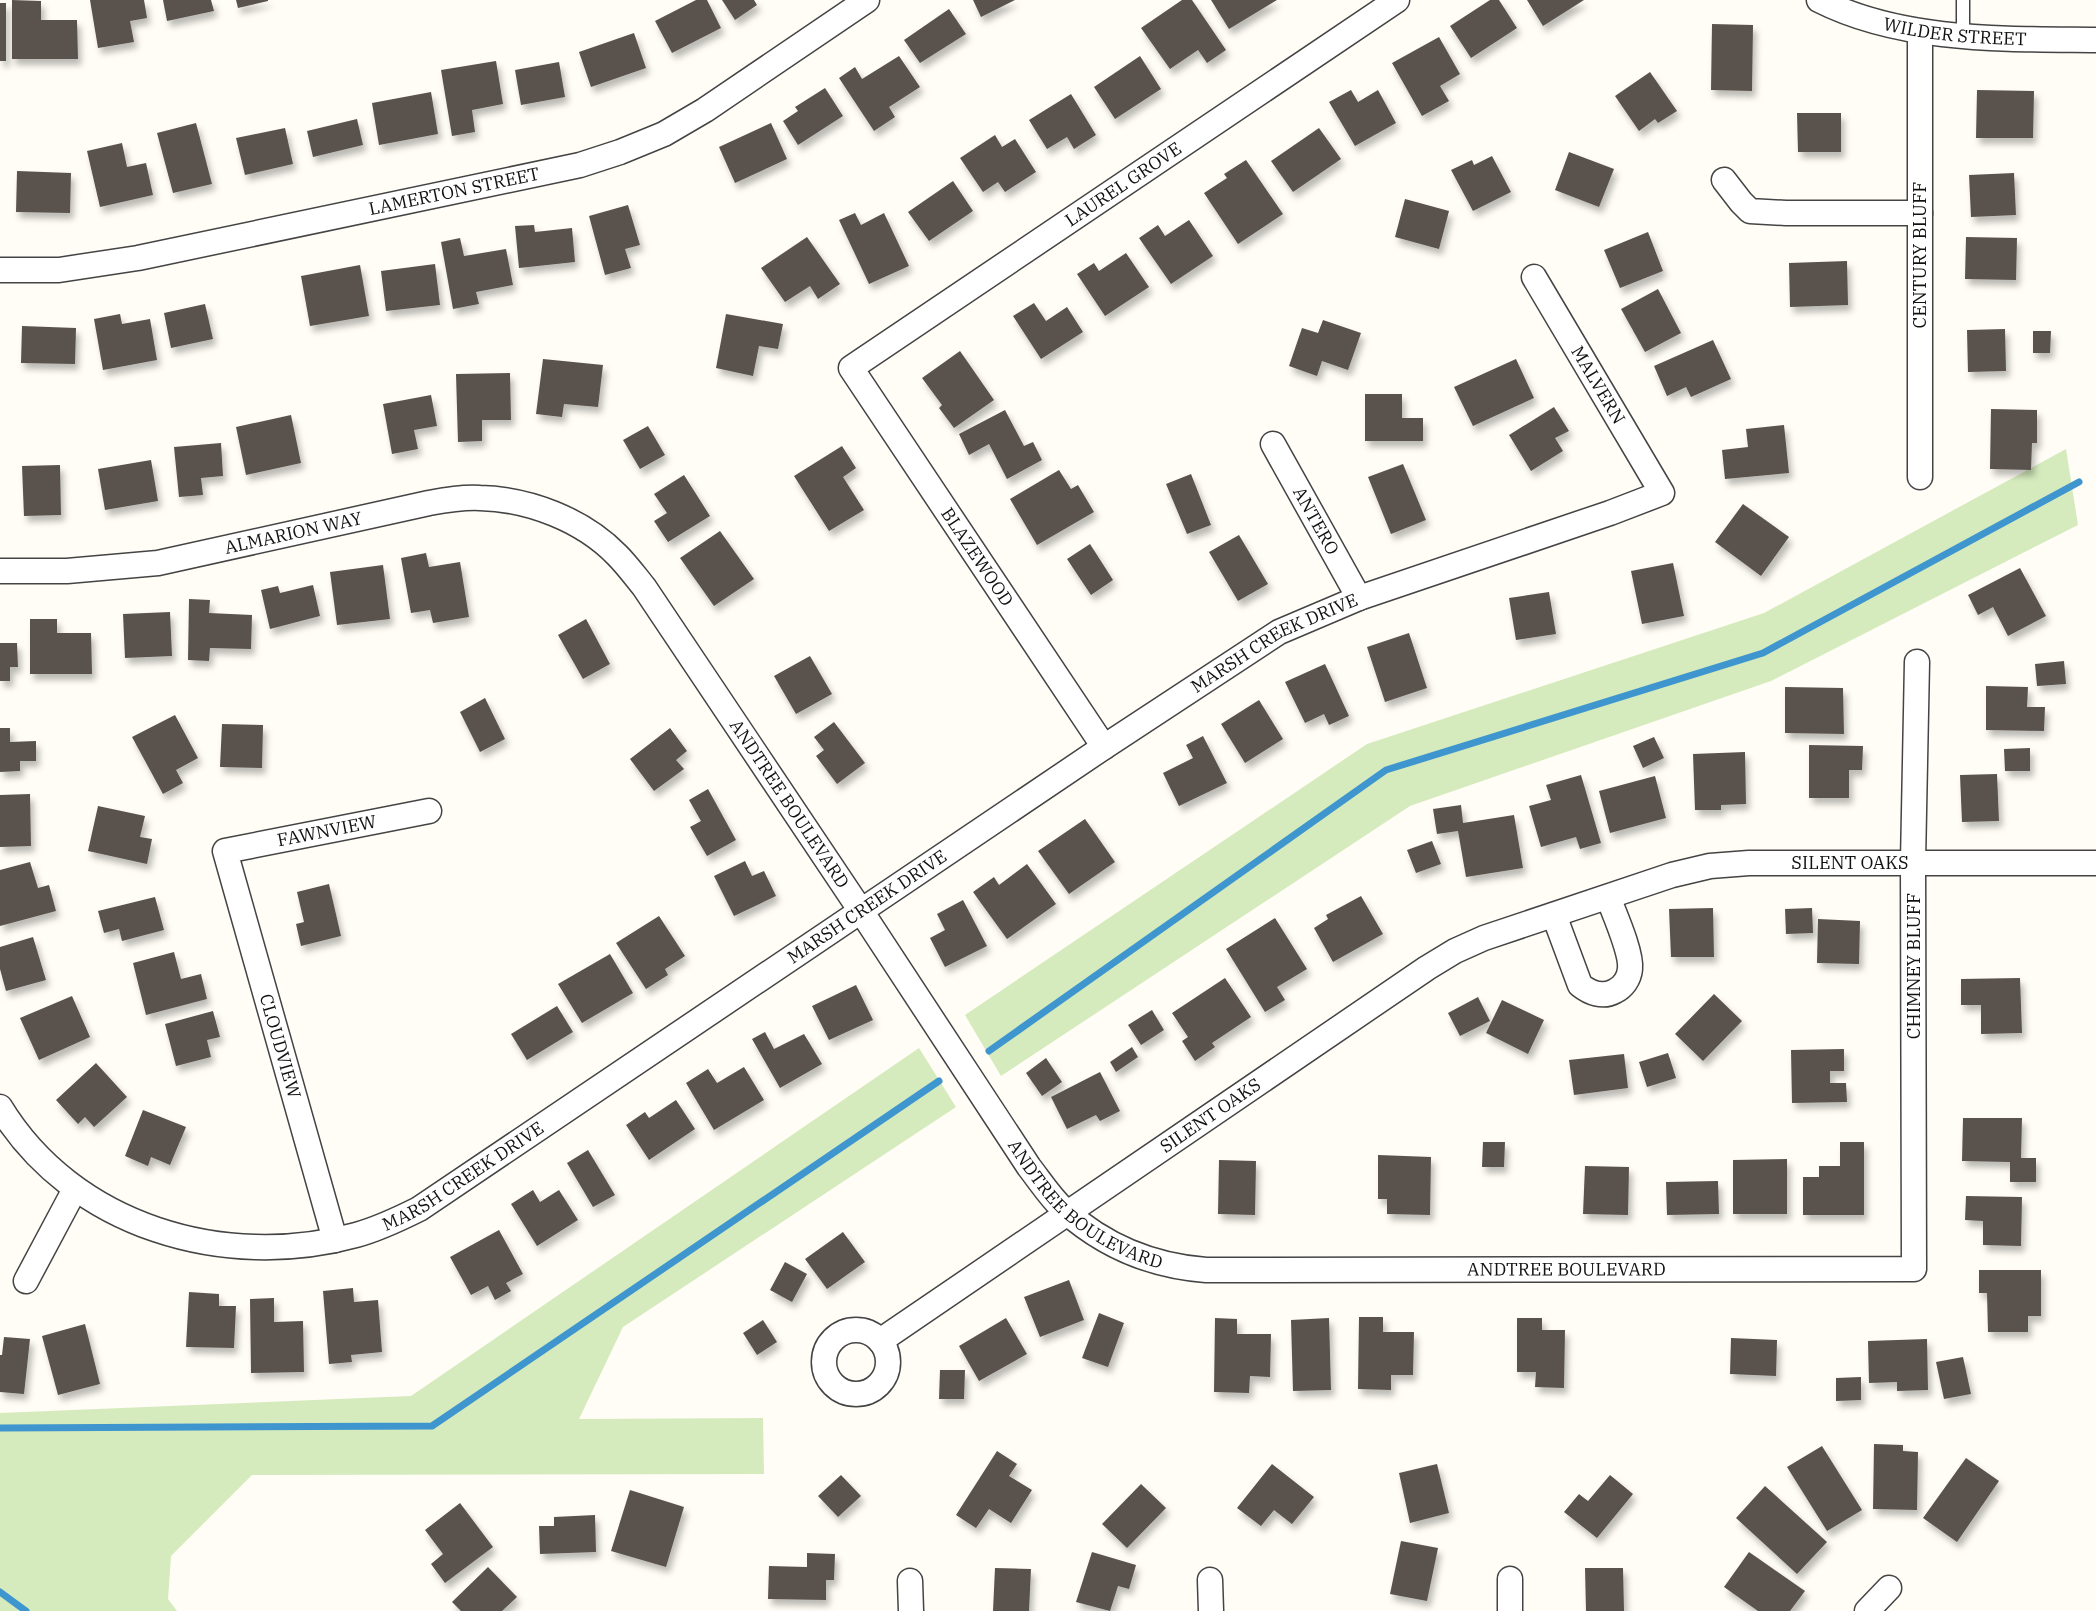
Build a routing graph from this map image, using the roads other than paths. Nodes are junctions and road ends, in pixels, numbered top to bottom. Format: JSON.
{"nodes":[{"id":1,"x":867,"y":0,"type":"edge"},
{"id":2,"x":1397,"y":0,"type":"edge"},
{"id":3,"x":1819,"y":0,"type":"edge"},
{"id":4,"x":1963,"y":0,"type":"edge"},
{"id":5,"x":1920,"y":32,"type":"junction"},
{"id":6,"x":1963,"y":36,"type":"junction"},
{"id":7,"x":2096,"y":40,"type":"edge"},
{"id":8,"x":1724,"y":180,"type":"dead end"},
{"id":9,"x":1920,"y":213,"type":"junction"},
{"id":10,"x":0,"y":270,"type":"edge"},
{"id":11,"x":1534,"y":277,"type":"dead end"},
{"id":12,"x":851,"y":368,"type":"joint"},
{"id":13,"x":1273,"y":444,"type":"dead end"},
{"id":14,"x":1920,"y":477,"type":"dead end"},
{"id":15,"x":1662,"y":493,"type":"joint"},
{"id":16,"x":582,"y":528,"type":"joint"},
{"id":17,"x":0,"y":571,"type":"edge"},
{"id":18,"x":1359,"y":598,"type":"junction"},
{"id":19,"x":1917,"y":663,"type":"dead end"},
{"id":20,"x":1104,"y":747,"type":"junction"},
{"id":21,"x":429,"y":811,"type":"dead end"},
{"id":22,"x":225,"y":851,"type":"joint"},
{"id":23,"x":1913,"y":862,"type":"junction"},
{"id":24,"x":2096,"y":863,"type":"edge"},
{"id":25,"x":1608,"y":897,"type":"junction"},
{"id":26,"x":861,"y":911,"type":"junction"},
{"id":27,"x":1554,"y":915,"type":"junction"},
{"id":28,"x":0,"y":1107,"type":"edge"},
{"id":29,"x":75,"y":1189,"type":"junction"},
{"id":30,"x":1068,"y":1213,"type":"junction"},
{"id":31,"x":335,"y":1240,"type":"junction"},
{"id":32,"x":1914,"y":1269,"type":"joint"},
{"id":33,"x":26,"y":1281,"type":"dead end"},
{"id":34,"x":880,"y":1341,"type":"dead end"},
{"id":35,"x":1510,"y":1579,"type":"dead end"},
{"id":36,"x":1210,"y":1580,"type":"dead end"},
{"id":37,"x":910,"y":1581,"type":"dead end"},
{"id":38,"x":1889,"y":1588,"type":"dead end"},
{"id":39,"x":910,"y":1611,"type":"edge"},
{"id":40,"x":1211,"y":1611,"type":"edge"},
{"id":41,"x":1510,"y":1611,"type":"edge"},
{"id":42,"x":1867,"y":1611,"type":"edge"}],
"edges":[{"from":1,"to":10,"type":"street","name":"LAMERTON STREET"},
{"from":2,"to":12,"type":"street","name":"LAUREL GROVE"},
{"from":3,"to":5,"type":"street","name":"WILDER STREET"},
{"from":4,"to":6,"type":"lane"},
{"from":5,"to":6,"type":"street","name":"WILDER STREET"},
{"from":5,"to":9,"type":"street","name":"CENTURY BLUFF"},
{"from":6,"to":7,"type":"street","name":"WILDER STREET"},
{"from":8,"to":9,"type":"street"},
{"from":9,"to":14,"type":"street","name":"CENTURY BLUFF"},
{"from":11,"to":15,"type":"street","name":"MALVERN"},
{"from":12,"to":20,"type":"street","name":"BLAZEWOOD"},
{"from":13,"to":18,"type":"street","name":"ANTERO"},
{"from":15,"to":18,"type":"street","name":"MARSH CREEK DRIVE"},
{"from":16,"to":17,"type":"street","name":"ALMARION WAY"},
{"from":16,"to":26,"type":"street","name":"ANDTREE BOULEVARD"},
{"from":18,"to":20,"type":"street","name":"MARSH CREEK DRIVE"},
{"from":19,"to":23,"type":"street","name":"CHIMNEY BLUFF"},
{"from":20,"to":26,"type":"street","name":"MARSH CREEK DRIVE"},
{"from":21,"to":22,"type":"street","name":"FAWNVIEW"},
{"from":22,"to":31,"type":"street","name":"CLOUDVIEW"},
{"from":23,"to":24,"type":"street","name":"SILENT OAKS"},
{"from":23,"to":25,"type":"street","name":"SILENT OAKS"},
{"from":23,"to":32,"type":"street","name":"CHIMNEY BLUFF"},
{"from":25,"to":27,"type":"street","name":"SILENT OAKS"},
{"from":25,"to":27,"type":"street"},
{"from":26,"to":30,"type":"street","name":"ANDTREE BOULEVARD"},
{"from":26,"to":31,"type":"street","name":"MARSH CREEK DRIVE"},
{"from":27,"to":30,"type":"street","name":"SILENT OAKS"},
{"from":28,"to":29,"type":"street","name":"MARSH CREEK DRIVE"},
{"from":29,"to":31,"type":"street","name":"MARSH CREEK DRIVE"},
{"from":29,"to":33,"type":"street"},
{"from":30,"to":32,"type":"street","name":"ANDTREE BOULEVARD"},
{"from":30,"to":34,"type":"street","name":"SILENT OAKS"},
{"from":35,"to":41,"type":"street"},
{"from":36,"to":40,"type":"street"},
{"from":37,"to":39,"type":"street"},
{"from":38,"to":42,"type":"street"}]}
